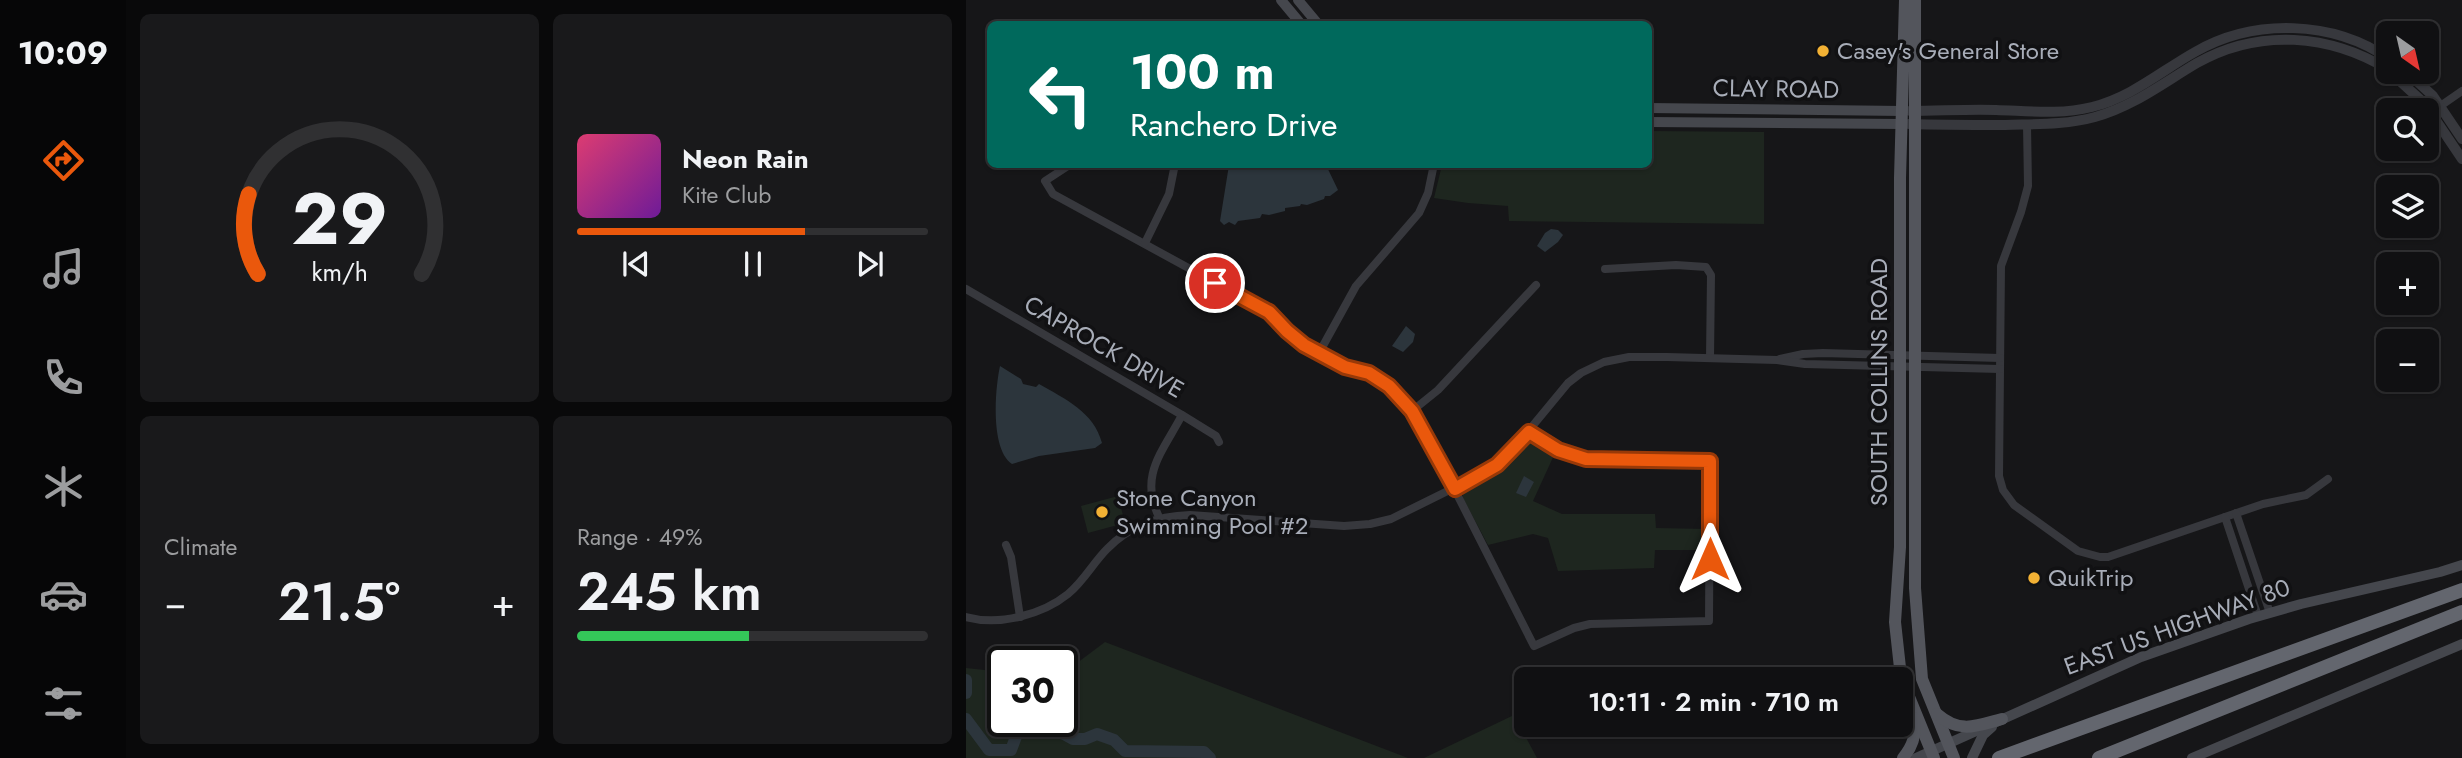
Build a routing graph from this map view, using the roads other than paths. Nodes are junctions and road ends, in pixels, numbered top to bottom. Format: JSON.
{"nodes":[{"id":1,"x":1281,"y":0,"type":"edge"},
{"id":2,"x":1298,"y":0,"type":"edge"},
{"id":3,"x":1905,"y":0,"type":"edge"},
{"id":4,"x":1915,"y":0,"type":"edge"},
{"id":5,"x":1298,"y":21,"type":"edge"},
{"id":6,"x":1316,"y":21,"type":"edge"},
{"id":7,"x":2307,"y":35,"type":"junction"},
{"id":8,"x":2376,"y":51,"type":"edge"},
{"id":9,"x":2376,"y":64,"type":"edge"},
{"id":10,"x":2166,"y":77,"type":"junction"},
{"id":11,"x":2405,"y":84,"type":"edge"},
{"id":12,"x":2462,"y":91,"type":"edge"},
{"id":13,"x":2422,"y":98,"type":"edge"},
{"id":14,"x":2439,"y":107,"type":"edge"},
{"id":15,"x":1652,"y":108,"type":"edge"},
{"id":16,"x":2027,"y":112,"type":"junction"},
{"id":17,"x":2439,"y":112,"type":"edge"},
{"id":18,"x":2439,"y":115,"type":"edge"},
{"id":19,"x":1909,"y":117,"type":"junction"},
{"id":20,"x":1652,"y":122,"type":"edge"},
{"id":21,"x":2027,"y":125,"type":"junction"},
{"id":22,"x":2462,"y":139,"type":"edge"},
{"id":23,"x":2462,"y":159,"type":"edge"},
{"id":24,"x":1065,"y":168,"type":"edge"},
{"id":25,"x":1174,"y":168,"type":"edge"},
{"id":26,"x":1433,"y":168,"type":"edge"},
{"id":27,"x":1145,"y":243,"type":"junction"},
{"id":28,"x":1605,"y":269,"type":"dead end"},
{"id":29,"x":1535,"y":285,"type":"dead end"},
{"id":30,"x":966,"y":289,"type":"edge"},
{"id":31,"x":1319,"y":353,"type":"junction"},
{"id":32,"x":1842,"y":354,"type":"junction"},
{"id":33,"x":1710,"y":358,"type":"junction"},
{"id":34,"x":2000,"y":358,"type":"junction"},
{"id":35,"x":1777,"y":360,"type":"junction"},
{"id":36,"x":1901,"y":360,"type":"junction"},
{"id":37,"x":1915,"y":361,"type":"junction"},
{"id":38,"x":1842,"y":365,"type":"junction"},
{"id":39,"x":2000,"y":369,"type":"junction"},
{"id":40,"x":1412,"y":411,"type":"junction"},
{"id":41,"x":1182,"y":415,"type":"junction"},
{"id":42,"x":1529,"y":432,"type":"junction"},
{"id":43,"x":1219,"y":442,"type":"dead end"},
{"id":44,"x":2328,"y":479,"type":"dead end"},
{"id":45,"x":1455,"y":489,"type":"junction"},
{"id":46,"x":2236,"y":513,"type":"junction"},
{"id":47,"x":2225,"y":517,"type":"junction"},
{"id":48,"x":1160,"y":519,"type":"junction"},
{"id":49,"x":1006,"y":545,"type":"dead end"},
{"id":50,"x":1900,"y":547,"type":"junction"},
{"id":51,"x":1915,"y":548,"type":"junction"},
{"id":52,"x":2462,"y":565,"type":"edge"},
{"id":53,"x":2462,"y":590,"type":"edge"},
{"id":54,"x":2462,"y":612,"type":"edge"},
{"id":55,"x":2270,"y":613,"type":"junction"},
{"id":56,"x":2258,"y":616,"type":"junction"},
{"id":57,"x":966,"y":617,"type":"edge"},
{"id":58,"x":1020,"y":617,"type":"junction"},
{"id":59,"x":2462,"y":644,"type":"edge"},
{"id":60,"x":1900,"y":667,"type":"edge"},
{"id":61,"x":1913,"y":709,"type":"edge"},
{"id":62,"x":1913,"y":714,"type":"edge"},
{"id":63,"x":1937,"y":714,"type":"junction"},
{"id":64,"x":2002,"y":719,"type":"junction"},
{"id":65,"x":1948,"y":744,"type":"junction"},
{"id":66,"x":1932,"y":755,"type":"edge"},
{"id":67,"x":2003,"y":756,"type":"edge"},
{"id":68,"x":1903,"y":758,"type":"edge"},
{"id":69,"x":1916,"y":758,"type":"edge"},
{"id":70,"x":1954,"y":758,"type":"edge"},
{"id":71,"x":1972,"y":758,"type":"edge"},
{"id":72,"x":2099,"y":758,"type":"edge"},
{"id":73,"x":2192,"y":758,"type":"edge"}],
"edges":[{"from":1,"to":5,"type":"main road"},
{"from":2,"to":6,"type":"main road"},
{"from":3,"to":19,"type":"main road","name":"SOUTH COLLINS ROAD"},
{"from":4,"to":19,"type":"main road","name":"SOUTH COLLINS ROAD"},
{"from":7,"to":8,"type":"street"},
{"from":7,"to":9,"type":"street"},
{"from":7,"to":10,"type":"street"},
{"from":10,"to":16,"type":"street"},
{"from":10,"to":21,"type":"street"},
{"from":11,"to":13,"type":"street"},
{"from":12,"to":14,"type":"street"},
{"from":15,"to":19,"type":"main road","name":"CLAY ROAD"},
{"from":16,"to":19,"type":"street"},
{"from":16,"to":21,"type":"street"},
{"from":17,"to":22,"type":"street"},
{"from":18,"to":23,"type":"street"},
{"from":19,"to":20,"type":"main road","name":"CLAY ROAD"},
{"from":19,"to":21,"type":"street"},
{"from":19,"to":36,"type":"main road","name":"SOUTH COLLINS ROAD"},
{"from":19,"to":37,"type":"main road","name":"SOUTH COLLINS ROAD"},
{"from":21,"to":34,"type":"street"},
{"from":24,"to":27,"type":"street"},
{"from":25,"to":27,"type":"street"},
{"from":26,"to":31,"type":"street"},
{"from":27,"to":31,"type":"street"},
{"from":28,"to":33,"type":"street"},
{"from":29,"to":40,"type":"street"},
{"from":30,"to":41,"type":"street","name":"CAPROCK DRIVE"},
{"from":31,"to":40,"type":"street"},
{"from":32,"to":35,"type":"street"},
{"from":32,"to":36,"type":"street"},
{"from":32,"to":38,"type":"street"},
{"from":33,"to":35,"type":"street"},
{"from":33,"to":42,"type":"street"},
{"from":34,"to":37,"type":"street"},
{"from":34,"to":39,"type":"street"},
{"from":35,"to":38,"type":"street"},
{"from":36,"to":37,"type":"street"},
{"from":36,"to":38,"type":"street"},
{"from":36,"to":50,"type":"main road","name":"SOUTH COLLINS ROAD"},
{"from":37,"to":39,"type":"street"},
{"from":37,"to":51,"type":"main road","name":"SOUTH COLLINS ROAD"},
{"from":39,"to":47,"type":"street"},
{"from":40,"to":45,"type":"street"},
{"from":41,"to":43,"type":"street","name":"CAPROCK DRIVE"},
{"from":41,"to":48,"type":"street"},
{"from":42,"to":45,"type":"street"},
{"from":42,"to":45,"type":"street"},
{"from":44,"to":46,"type":"street"},
{"from":45,"to":48,"type":"street"},
{"from":46,"to":47,"type":"street"},
{"from":46,"to":55,"type":"street"},
{"from":47,"to":56,"type":"street"},
{"from":48,"to":58,"type":"street"},
{"from":49,"to":58,"type":"street"},
{"from":50,"to":51,"type":"main road"},
{"from":50,"to":60,"type":"main road","name":"SOUTH COLLINS ROAD"},
{"from":51,"to":63,"type":"main road","name":"SOUTH COLLINS ROAD"},
{"from":52,"to":55,"type":"main road","name":"EAST US HIGHWAY 80"},
{"from":53,"to":67,"type":"highway"},
{"from":54,"to":72,"type":"highway"},
{"from":55,"to":56,"type":"main road","name":"EAST US HIGHWAY 80"},
{"from":56,"to":64,"type":"main road","name":"EAST US HIGHWAY 80"},
{"from":57,"to":58,"type":"street"},
{"from":59,"to":73,"type":"main road"},
{"from":61,"to":66,"type":"main road","name":"SOUTH COLLINS ROAD"},
{"from":62,"to":68,"type":"main road"},
{"from":63,"to":64,"type":"main road"},
{"from":63,"to":65,"type":"main road","name":"SOUTH COLLINS ROAD"},
{"from":64,"to":65,"type":"main road","name":"EAST US HIGHWAY 80"},
{"from":64,"to":71,"type":"main road"},
{"from":65,"to":66,"type":"main road","name":"EAST US HIGHWAY 80"},
{"from":65,"to":70,"type":"main road","name":"SOUTH COLLINS ROAD"},
{"from":66,"to":69,"type":"main road","name":"EAST US HIGHWAY 80"}]}
